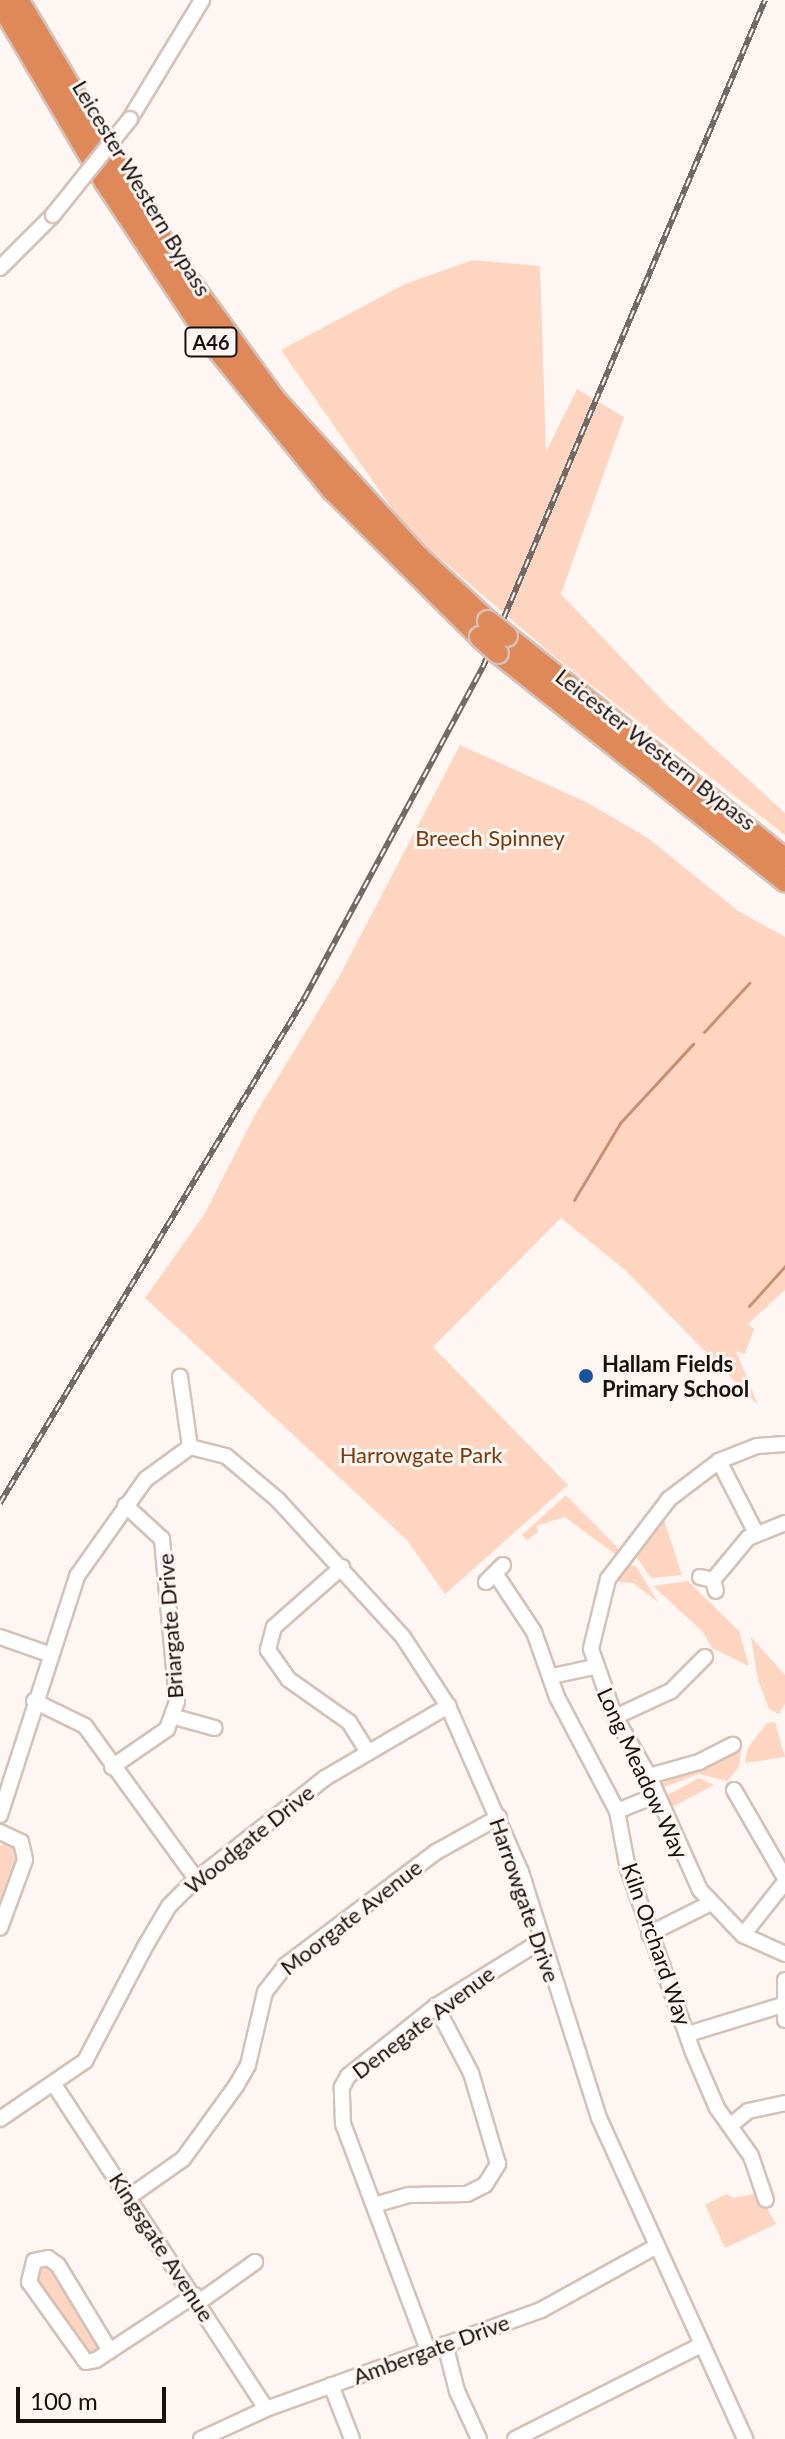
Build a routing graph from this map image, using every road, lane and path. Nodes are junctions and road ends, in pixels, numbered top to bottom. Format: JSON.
{"nodes":[{"id":1,"x":18,"y":0,"type":"edge"},
{"id":2,"x":202,"y":0,"type":"edge"},
{"id":3,"x":0,"y":3,"type":"edge"},
{"id":4,"x":0,"y":268,"type":"edge"},
{"id":5,"x":484,"y":629,"type":"junction"},
{"id":6,"x":502,"y":645,"type":"junction"},
{"id":7,"x":785,"y":859,"type":"edge"},
{"id":8,"x":785,"y":881,"type":"edge"},
{"id":9,"x":180,"y":1375,"type":"dead end"},
{"id":10,"x":785,"y":1444,"type":"edge"},
{"id":11,"x":190,"y":1447,"type":"junction"},
{"id":12,"x":719,"y":1461,"type":"junction"},
{"id":13,"x":125,"y":1505,"type":"junction"},
{"id":14,"x":785,"y":1523,"type":"edge"},
{"id":15,"x":756,"y":1533,"type":"junction"},
{"id":16,"x":342,"y":1567,"type":"junction"},
{"id":17,"x":494,"y":1573,"type":"dead end"},
{"id":18,"x":709,"y":1583,"type":"dead end"},
{"id":19,"x":0,"y":1637,"type":"edge"},
{"id":20,"x":49,"y":1654,"type":"junction"},
{"id":21,"x":707,"y":1654,"type":"dead end"},
{"id":22,"x":594,"y":1667,"type":"junction"},
{"id":23,"x":552,"y":1676,"type":"junction"},
{"id":24,"x":34,"y":1701,"type":"junction"},
{"id":25,"x":448,"y":1706,"type":"junction"},
{"id":26,"x":175,"y":1717,"type":"junction"},
{"id":27,"x":615,"y":1717,"type":"junction"},
{"id":28,"x":216,"y":1729,"type":"dead end"},
{"id":29,"x":733,"y":1745,"type":"dead end"},
{"id":30,"x":368,"y":1752,"type":"junction"},
{"id":31,"x":0,"y":1755,"type":"edge"},
{"id":32,"x":15,"y":1760,"type":"junction"},
{"id":33,"x":112,"y":1767,"type":"junction"},
{"id":34,"x":649,"y":1776,"type":"junction"},
{"id":35,"x":732,"y":1787,"type":"dead end"},
{"id":36,"x":657,"y":1795,"type":"junction"},
{"id":37,"x":617,"y":1811,"type":"junction"},
{"id":38,"x":0,"y":1815,"type":"edge"},
{"id":39,"x":499,"y":1817,"type":"junction"},
{"id":40,"x":0,"y":1832,"type":"edge"},
{"id":41,"x":196,"y":1879,"type":"junction"},
{"id":42,"x":785,"y":1880,"type":"edge"},
{"id":43,"x":709,"y":1904,"type":"junction"},
{"id":44,"x":0,"y":1928,"type":"edge"},
{"id":45,"x":649,"y":1934,"type":"junction"},
{"id":46,"x":743,"y":1935,"type":"junction"},
{"id":47,"x":541,"y":1941,"type":"junction"},
{"id":48,"x":785,"y":1954,"type":"edge"},
{"id":49,"x":785,"y":1980,"type":"edge"},
{"id":50,"x":436,"y":2006,"type":"junction"},
{"id":51,"x":784,"y":2012,"type":"edge"},
{"id":52,"x":688,"y":2034,"type":"junction"},
{"id":53,"x":55,"y":2086,"type":"junction"},
{"id":54,"x":785,"y":2103,"type":"edge"},
{"id":55,"x":0,"y":2119,"type":"edge"},
{"id":56,"x":731,"y":2125,"type":"junction"},
{"id":57,"x":759,"y":2192,"type":"dead end"},
{"id":58,"x":129,"y":2197,"type":"junction"},
{"id":59,"x":374,"y":2205,"type":"junction"},
{"id":60,"x":655,"y":2247,"type":"junction"},
{"id":61,"x":258,"y":2260,"type":"dead end"},
{"id":62,"x":197,"y":2298,"type":"junction"},
{"id":63,"x":445,"y":2344,"type":"junction"},
{"id":64,"x":701,"y":2345,"type":"junction"},
{"id":65,"x":428,"y":2350,"type":"junction"},
{"id":66,"x":110,"y":2351,"type":"junction"},
{"id":67,"x":331,"y":2385,"type":"junction"},
{"id":68,"x":266,"y":2409,"type":"junction"},
{"id":69,"x":201,"y":2439,"type":"edge"},
{"id":70,"x":352,"y":2439,"type":"edge"},
{"id":71,"x":479,"y":2439,"type":"edge"},
{"id":72,"x":515,"y":2439,"type":"edge"},
{"id":73,"x":745,"y":2439,"type":"edge"}],
"edges":[{"from":1,"to":5,"type":"highway","name":"Leicester Western Bypass","number":"A46"},
{"from":2,"to":4,"type":"street","bridge":true},
{"from":3,"to":5,"type":"highway","name":"Leicester Western Bypass","number":"A46"},
{"from":5,"to":6,"type":"highway","number":"A46","bridge":true},
{"from":6,"to":7,"type":"highway","name":"Leicester Western Bypass","number":"A46"},
{"from":6,"to":8,"type":"highway","name":"Leicester Western Bypass","number":"A46"},
{"from":9,"to":11,"type":"street"},
{"from":10,"to":12,"type":"street","name":"Long Meadow Way"},
{"from":11,"to":13,"type":"street"},
{"from":11,"to":16,"type":"street","name":"Harrowgate Drive"},
{"from":12,"to":15,"type":"street"},
{"from":12,"to":22,"type":"street","name":"Long Meadow Way"},
{"from":13,"to":20,"type":"street"},
{"from":13,"to":26,"type":"street","name":"Briargate Drive"},
{"from":14,"to":15,"type":"street"},
{"from":15,"to":18,"type":"street"},
{"from":16,"to":25,"type":"street","name":"Harrowgate Drive"},
{"from":16,"to":30,"type":"street"},
{"from":17,"to":23,"type":"street","name":"Kiln Orchard Way"},
{"from":19,"to":20,"type":"street"},
{"from":20,"to":24,"type":"street"},
{"from":21,"to":27,"type":"street"},
{"from":22,"to":23,"type":"street"},
{"from":22,"to":27,"type":"street","name":"Long Meadow Way"},
{"from":23,"to":37,"type":"street","name":"Kiln Orchard Way"},
{"from":24,"to":32,"type":"street"},
{"from":24,"to":33,"type":"street"},
{"from":25,"to":30,"type":"street","name":"Woodgate Drive"},
{"from":25,"to":39,"type":"street","name":"Harrowgate Drive"},
{"from":26,"to":28,"type":"street","name":"Briargate Drive"},
{"from":26,"to":33,"type":"street","name":"Briargate Drive"},
{"from":27,"to":34,"type":"street","name":"Long Meadow Way"},
{"from":29,"to":34,"type":"street"},
{"from":30,"to":41,"type":"street","name":"Woodgate Drive"},
{"from":31,"to":32,"type":"street"},
{"from":32,"to":38,"type":"street"},
{"from":33,"to":41,"type":"street"},
{"from":34,"to":36,"type":"street","name":"Long Meadow Way"},
{"from":35,"to":42,"type":"street"},
{"from":36,"to":37,"type":"street"},
{"from":36,"to":43,"type":"street","name":"Long Meadow Way"},
{"from":37,"to":45,"type":"street","name":"Kiln Orchard Way"},
{"from":39,"to":47,"type":"street","name":"Harrowgate Drive"},
{"from":39,"to":58,"type":"street","name":"Moorgate Avenue"},
{"from":40,"to":44,"type":"street"},
{"from":41,"to":53,"type":"street","name":"Woodgate Drive"},
{"from":42,"to":46,"type":"street"},
{"from":43,"to":45,"type":"street"},
{"from":43,"to":46,"type":"street","name":"Long Meadow Way"},
{"from":45,"to":52,"type":"street","name":"Kiln Orchard Way"},
{"from":46,"to":48,"type":"street","name":"Long Meadow Way"},
{"from":47,"to":50,"type":"street","name":"Denegate Avenue"},
{"from":47,"to":60,"type":"street","name":"Harrowgate Drive"},
{"from":49,"to":51,"type":"street"},
{"from":50,"to":59,"type":"street","name":"Denegate Avenue"},
{"from":50,"to":59,"type":"street"},
{"from":51,"to":52,"type":"street"},
{"from":52,"to":56,"type":"street","name":"Kiln Orchard Way"},
{"from":53,"to":55,"type":"street","name":"Woodgate Drive"},
{"from":53,"to":58,"type":"street","name":"Kingsgate Avenue"},
{"from":54,"to":56,"type":"street"},
{"from":56,"to":57,"type":"street","name":"Kiln Orchard Way"},
{"from":58,"to":62,"type":"street","name":"Kingsgate Avenue"},
{"from":59,"to":65,"type":"street","name":"Denegate Avenue"},
{"from":60,"to":63,"type":"street","name":"Ambergate Drive"},
{"from":60,"to":64,"type":"street","name":"Harrowgate Drive"},
{"from":61,"to":62,"type":"street"},
{"from":62,"to":66,"type":"street"},
{"from":62,"to":68,"type":"street","name":"Kingsgate Avenue"},
{"from":63,"to":65,"type":"street","name":"Ambergate Drive"},
{"from":63,"to":71,"type":"street"},
{"from":64,"to":72,"type":"street"},
{"from":64,"to":73,"type":"street","name":"Harrowgate Drive"},
{"from":65,"to":67,"type":"street","name":"Ambergate Drive"},
{"from":66,"to":66,"type":"street"},
{"from":67,"to":68,"type":"street","name":"Ambergate Drive"},
{"from":67,"to":70,"type":"street"},
{"from":68,"to":69,"type":"street","name":"Ambergate Drive"}]}
